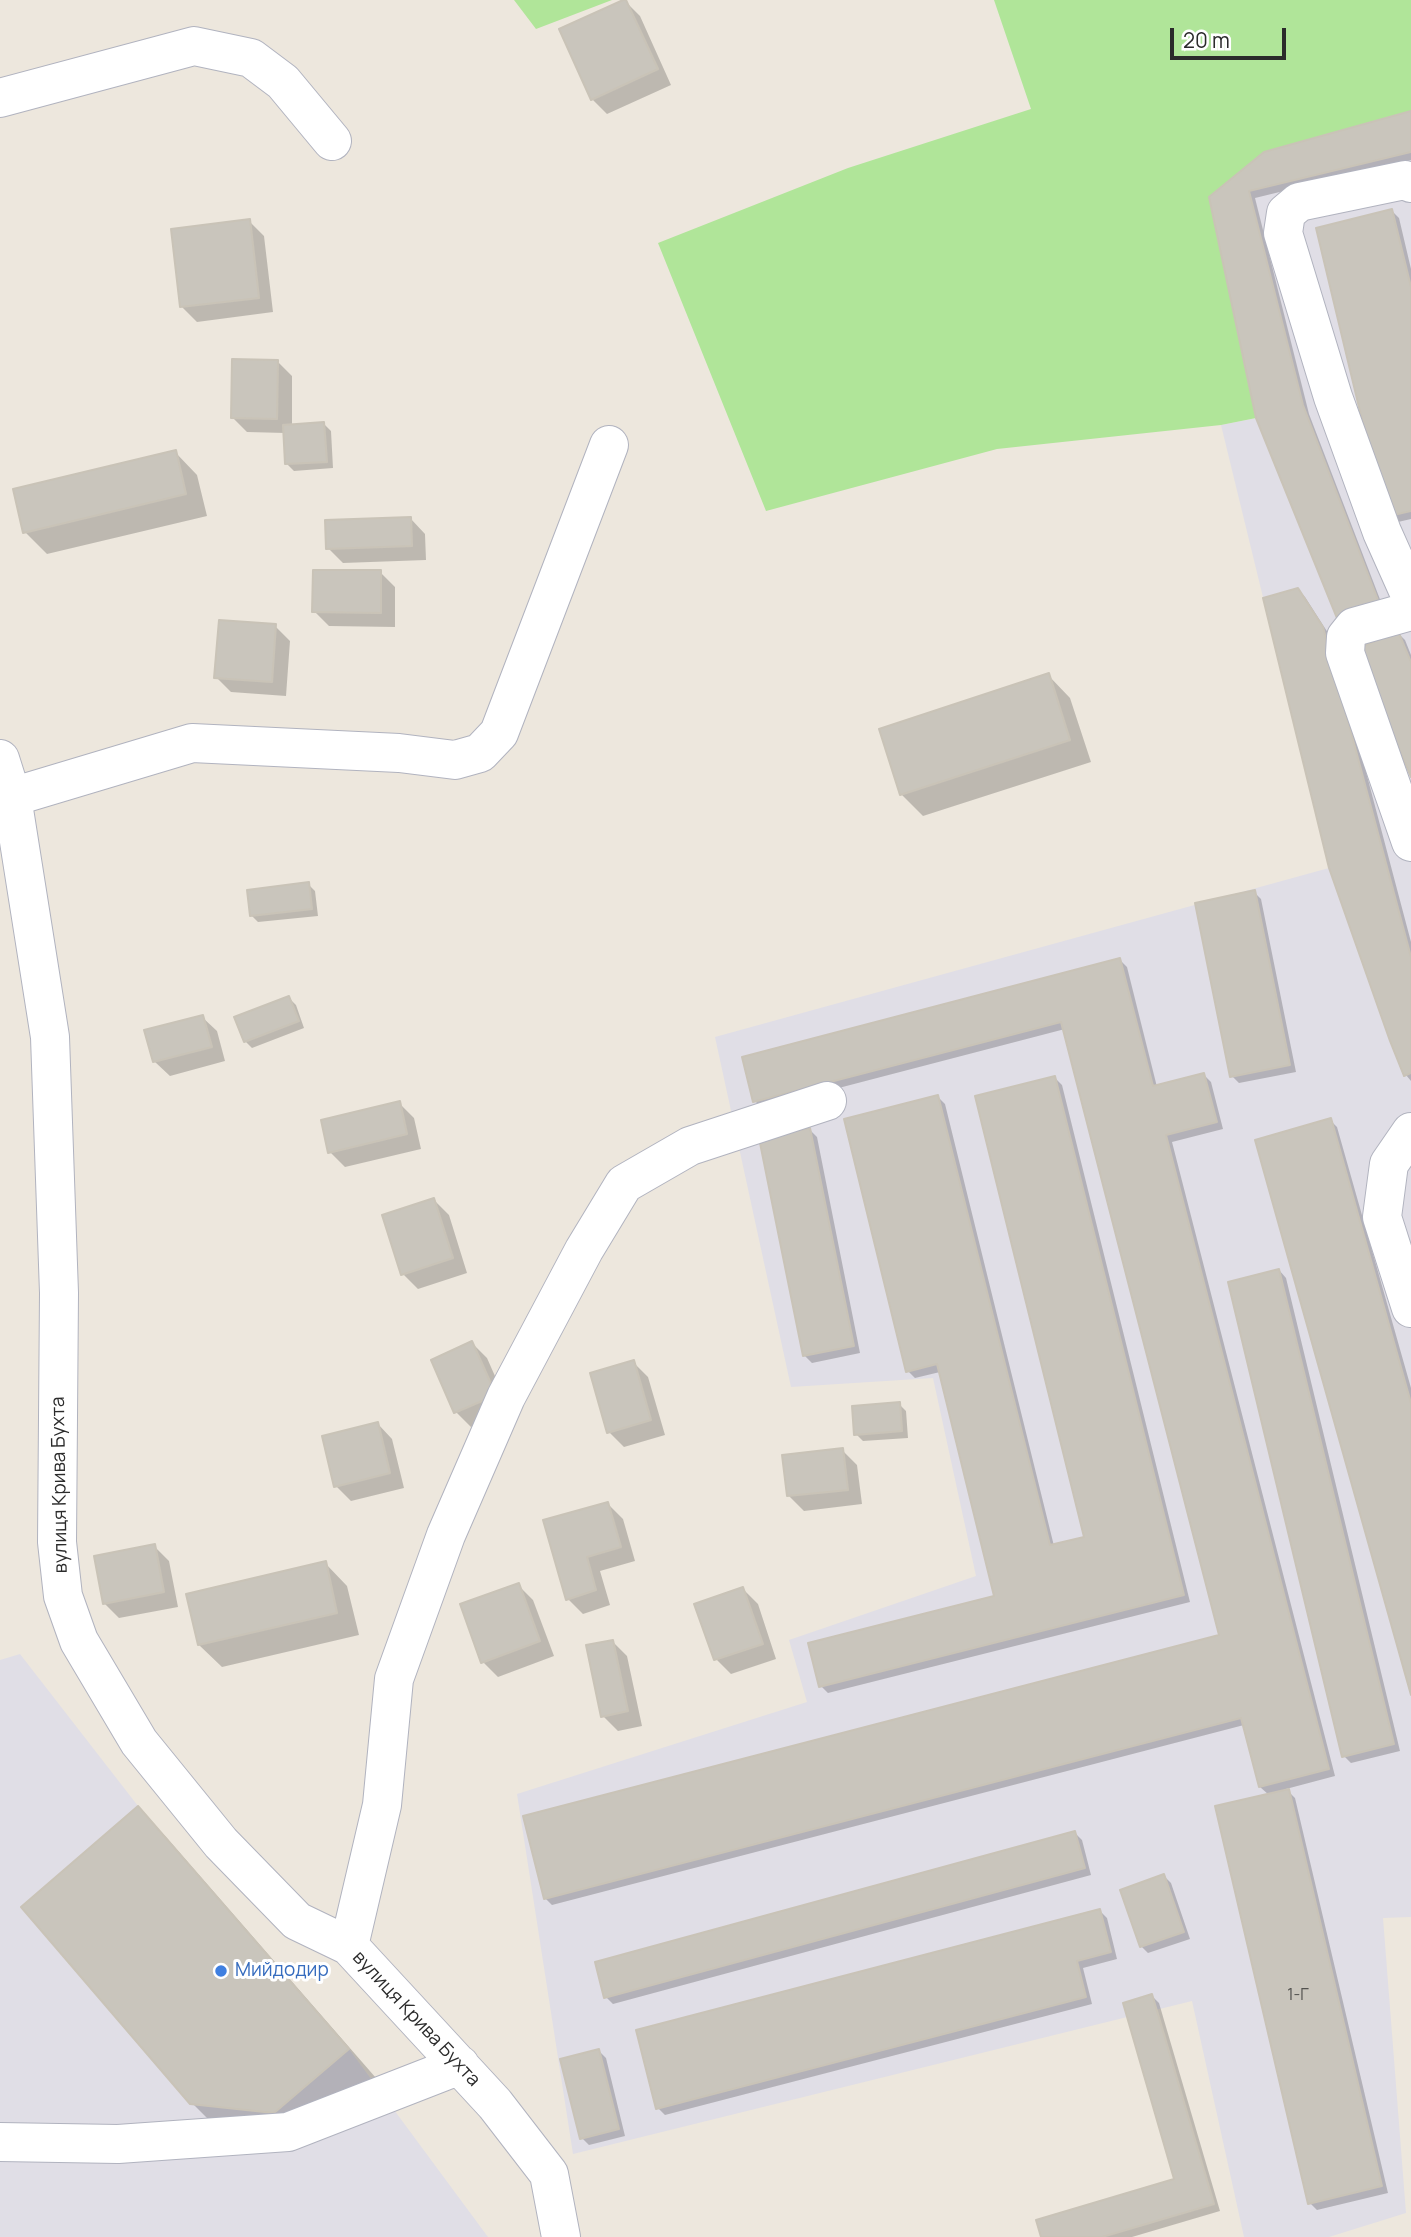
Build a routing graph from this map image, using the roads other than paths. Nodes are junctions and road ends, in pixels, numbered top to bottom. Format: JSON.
{"nodes":[{"id":1,"x":0,"y":97,"type":"edge"},
{"id":2,"x":332,"y":141,"type":"dead end"},
{"id":3,"x":1411,"y":183,"type":"edge"},
{"id":4,"x":609,"y":445,"type":"dead end"},
{"id":5,"x":1396,"y":528,"type":"edge"},
{"id":6,"x":1411,"y":597,"type":"edge"},
{"id":7,"x":1411,"y":611,"type":"edge"},
{"id":8,"x":0,"y":759,"type":"edge"},
{"id":9,"x":12,"y":797,"type":"junction"},
{"id":10,"x":1411,"y":842,"type":"edge"},
{"id":11,"x":827,"y":1101,"type":"dead end"},
{"id":12,"x":1411,"y":1132,"type":"edge"},
{"id":13,"x":1411,"y":1308,"type":"edge"},
{"id":14,"x":348,"y":1946,"type":"junction"},
{"id":15,"x":460,"y":2065,"type":"junction"},
{"id":16,"x":0,"y":2142,"type":"edge"},
{"id":17,"x":561,"y":2237,"type":"edge"}],
"edges":[{"from":1,"to":2,"type":"street"},
{"from":3,"to":5,"type":"street"},
{"from":4,"to":9,"type":"street"},
{"from":5,"to":6,"type":"street"},
{"from":7,"to":10,"type":"street"},
{"from":8,"to":9,"type":"street","name":"вулиця Крива Бухта"},
{"from":9,"to":14,"type":"street","name":"вулиця Крива Бухта"},
{"from":11,"to":14,"type":"street"},
{"from":12,"to":13,"type":"street"},
{"from":14,"to":15,"type":"street","name":"вулиця Крива Бухта"},
{"from":15,"to":16,"type":"street"},
{"from":15,"to":17,"type":"street","name":"вулиця Крива Бухта"}]}
